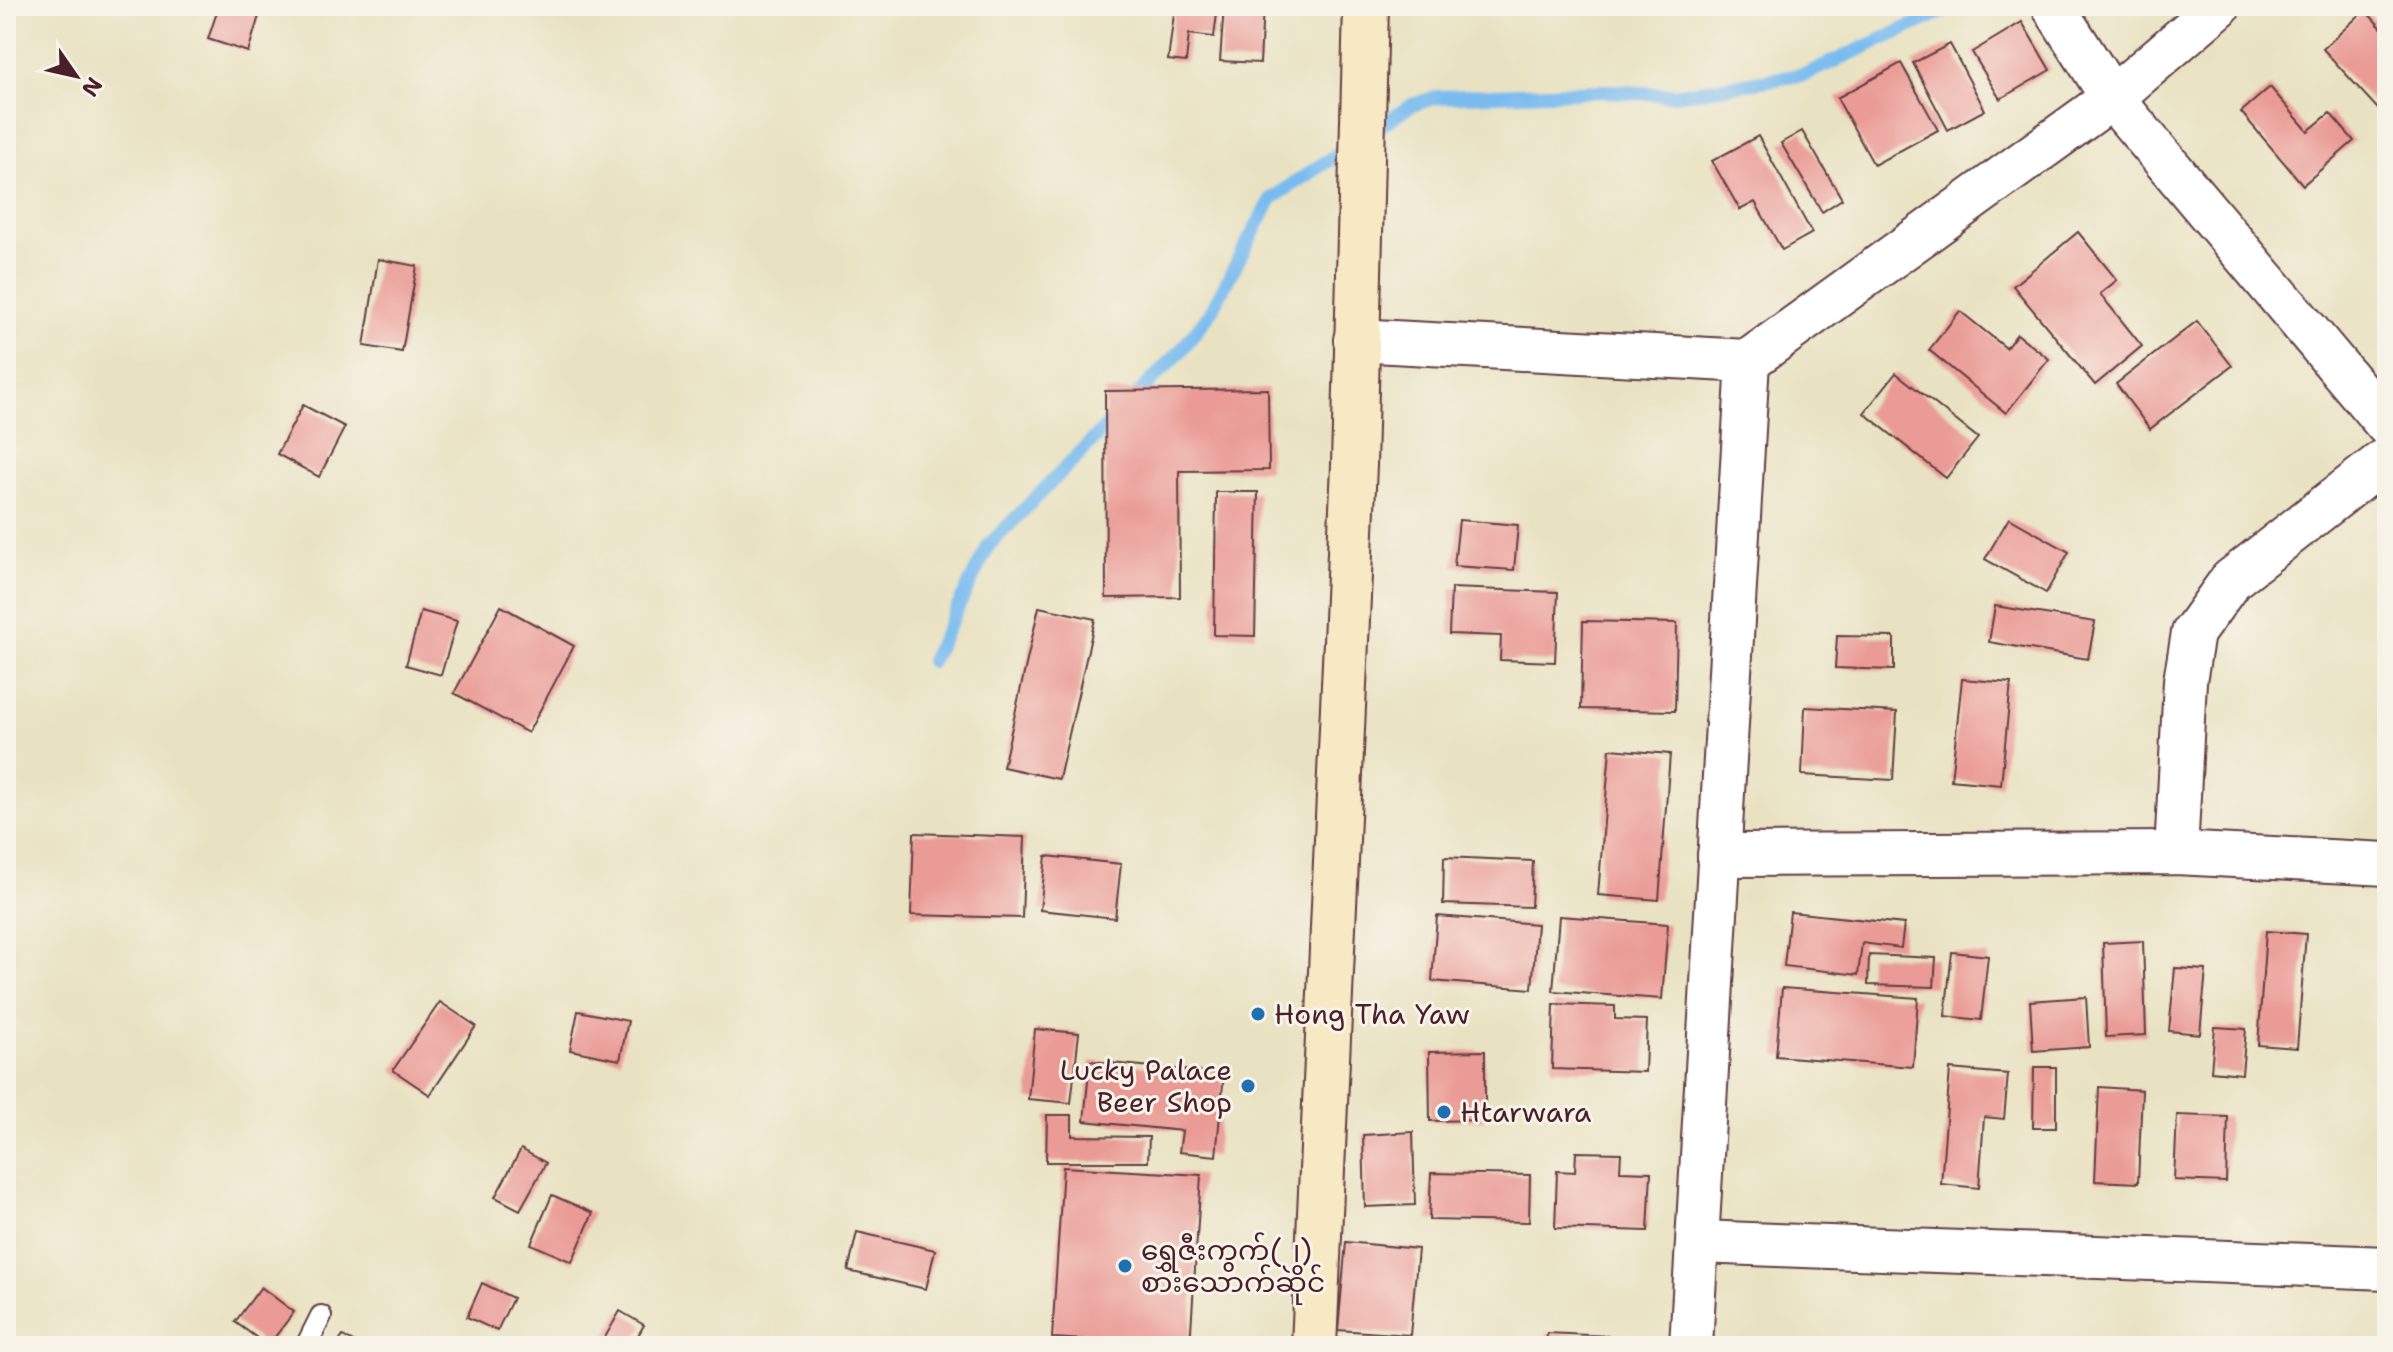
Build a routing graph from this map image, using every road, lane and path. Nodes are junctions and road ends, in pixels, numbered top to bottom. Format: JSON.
{"nodes":[{"id":1,"x":1366,"y":6,"type":"edge"},
{"id":2,"x":2053,"y":6,"type":"edge"},
{"id":3,"x":2219,"y":6,"type":"edge"},
{"id":4,"x":2112,"y":98,"type":"junction"},
{"id":5,"x":1355,"y":340,"type":"junction"},
{"id":6,"x":1748,"y":361,"type":"junction"},
{"id":7,"x":2387,"y":425,"type":"edge"},
{"id":8,"x":2387,"y":458,"type":"edge"},
{"id":9,"x":2176,"y":853,"type":"junction"},
{"id":10,"x":1719,"y":855,"type":"junction"},
{"id":11,"x":2387,"y":864,"type":"edge"},
{"id":12,"x":1699,"y":1242,"type":"junction"},
{"id":13,"x":2387,"y":1268,"type":"edge"},
{"id":14,"x":321,"y":1316,"type":"dead end"},
{"id":15,"x":306,"y":1346,"type":"edge"},
{"id":16,"x":1314,"y":1346,"type":"edge"},
{"id":17,"x":1691,"y":1346,"type":"edge"}],
"edges":[{"from":1,"to":5,"type":"main road"},
{"from":2,"to":4,"type":"street"},
{"from":3,"to":4,"type":"street"},
{"from":4,"to":6,"type":"street"},
{"from":4,"to":7,"type":"street"},
{"from":5,"to":6,"type":"street"},
{"from":5,"to":16,"type":"main road"},
{"from":6,"to":10,"type":"street"},
{"from":8,"to":9,"type":"street"},
{"from":9,"to":10,"type":"street"},
{"from":9,"to":11,"type":"street"},
{"from":10,"to":12,"type":"street"},
{"from":12,"to":13,"type":"street"},
{"from":12,"to":17,"type":"street"},
{"from":14,"to":15,"type":"lane"}]}
